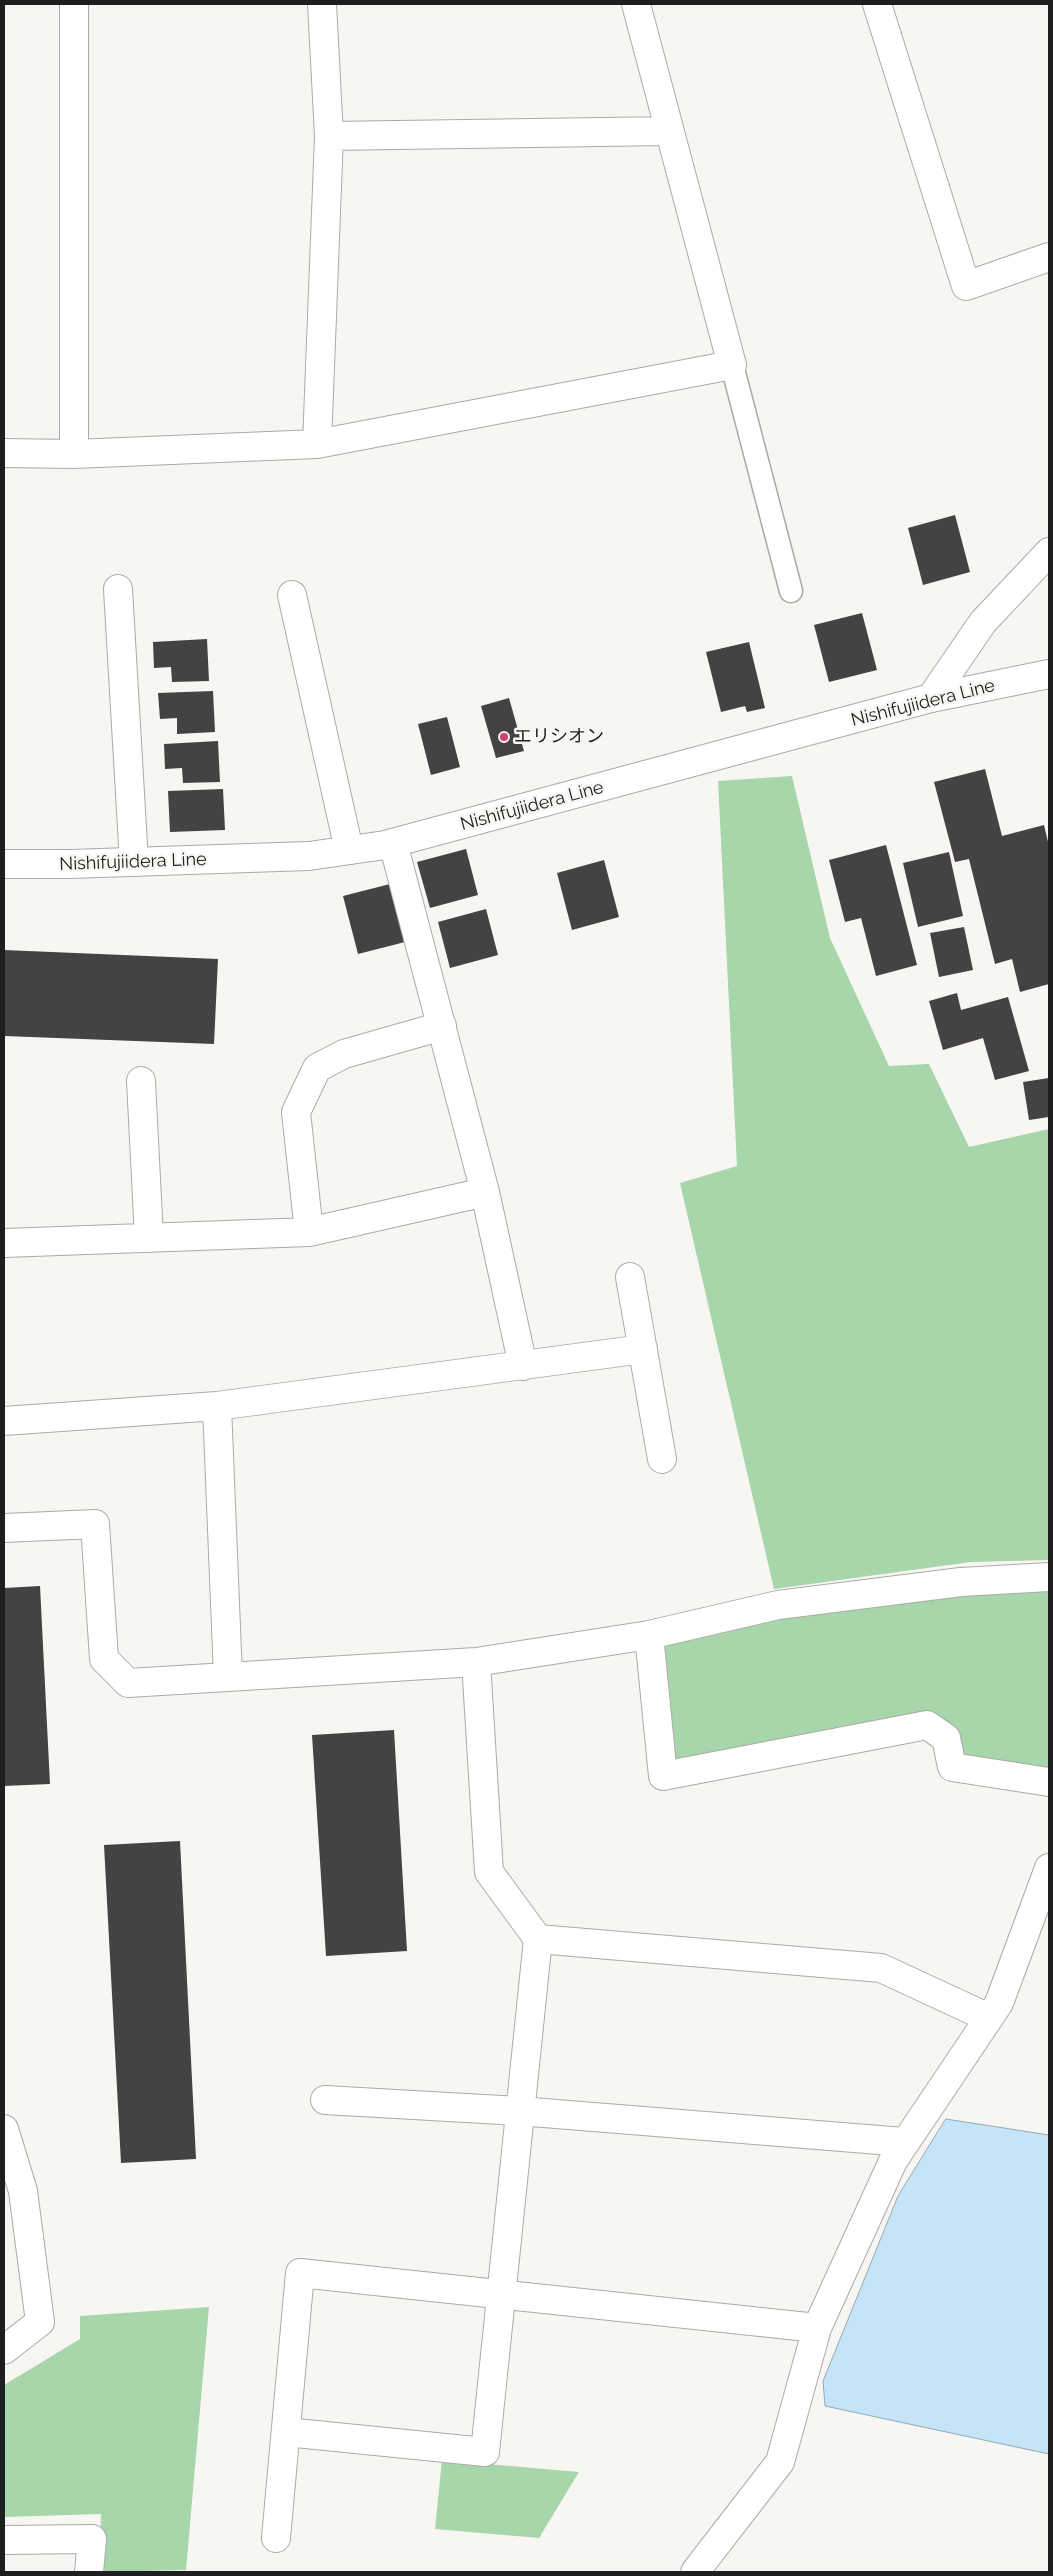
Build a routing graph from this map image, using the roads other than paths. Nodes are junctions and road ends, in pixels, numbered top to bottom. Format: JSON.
{"nodes":[{"id":1,"x":74,"y":4,"type":"edge"},
{"id":2,"x":322,"y":4,"type":"edge"},
{"id":3,"x":636,"y":4,"type":"edge"},
{"id":4,"x":877,"y":4,"type":"edge"},
{"id":5,"x":669,"y":131,"type":"junction"},
{"id":6,"x":328,"y":136,"type":"junction"},
{"id":7,"x":1049,"y":257,"type":"edge"},
{"id":8,"x":732,"y":365,"type":"junction"},
{"id":9,"x":317,"y":444,"type":"junction"},
{"id":10,"x":4,"y":453,"type":"edge"},
{"id":11,"x":74,"y":454,"type":"junction"},
{"id":12,"x":1049,"y":552,"type":"edge"},
{"id":13,"x":118,"y":589,"type":"dead end"},
{"id":14,"x":791,"y":591,"type":"dead end"},
{"id":15,"x":292,"y":595,"type":"dead end"},
{"id":16,"x":1049,"y":674,"type":"edge"},
{"id":17,"x":931,"y":698,"type":"junction"},
{"id":18,"x":393,"y":843,"type":"junction"},
{"id":19,"x":350,"y":850,"type":"junction"},
{"id":20,"x":134,"y":862,"type":"junction"},
{"id":21,"x":4,"y":864,"type":"edge"},
{"id":22,"x":442,"y":1026,"type":"junction"},
{"id":23,"x":141,"y":1081,"type":"dead end"},
{"id":24,"x":485,"y":1192,"type":"junction"},
{"id":25,"x":309,"y":1232,"type":"junction"},
{"id":26,"x":149,"y":1238,"type":"junction"},
{"id":27,"x":4,"y":1243,"type":"edge"},
{"id":28,"x":630,"y":1277,"type":"dead end"},
{"id":29,"x":643,"y":1348,"type":"junction"},
{"id":30,"x":523,"y":1366,"type":"junction"},
{"id":31,"x":217,"y":1406,"type":"junction"},
{"id":32,"x":4,"y":1421,"type":"edge"},
{"id":33,"x":662,"y":1459,"type":"dead end"},
{"id":34,"x":4,"y":1528,"type":"edge"},
{"id":35,"x":1049,"y":1577,"type":"edge"},
{"id":36,"x":649,"y":1635,"type":"junction"},
{"id":37,"x":476,"y":1662,"type":"junction"},
{"id":38,"x":228,"y":1677,"type":"junction"},
{"id":39,"x":1049,"y":1782,"type":"edge"},
{"id":40,"x":1049,"y":1868,"type":"edge"},
{"id":41,"x":538,"y":1939,"type":"junction"},
{"id":42,"x":989,"y":2018,"type":"junction"},
{"id":43,"x":326,"y":2100,"type":"dead end"},
{"id":44,"x":519,"y":2112,"type":"junction"},
{"id":45,"x":4,"y":2129,"type":"edge"},
{"id":46,"x":904,"y":2142,"type":"junction"},
{"id":47,"x":500,"y":2294,"type":"junction"},
{"id":48,"x":817,"y":2328,"type":"junction"},
{"id":49,"x":4,"y":2350,"type":"edge"},
{"id":50,"x":286,"y":2432,"type":"junction"},
{"id":51,"x":276,"y":2538,"type":"dead end"},
{"id":52,"x":4,"y":2540,"type":"edge"},
{"id":53,"x":89,"y":2572,"type":"edge"},
{"id":54,"x":695,"y":2572,"type":"edge"}],
"edges":[{"from":1,"to":11,"type":"street"},
{"from":2,"to":6,"type":"street"},
{"from":3,"to":5,"type":"street"},
{"from":4,"to":7,"type":"street"},
{"from":5,"to":6,"type":"street"},
{"from":5,"to":8,"type":"street"},
{"from":6,"to":9,"type":"street"},
{"from":8,"to":9,"type":"street"},
{"from":8,"to":14,"type":"lane"},
{"from":9,"to":11,"type":"street"},
{"from":10,"to":11,"type":"street"},
{"from":12,"to":17,"type":"street"},
{"from":13,"to":20,"type":"street"},
{"from":15,"to":19,"type":"street"},
{"from":16,"to":17,"type":"street","name":"Nishifujiidera Line"},
{"from":17,"to":18,"type":"street","name":"Nishifujiidera Line"},
{"from":18,"to":19,"type":"street","name":"Nishifujiidera Line"},
{"from":18,"to":22,"type":"street"},
{"from":19,"to":20,"type":"street","name":"Nishifujiidera Line"},
{"from":20,"to":21,"type":"street","name":"Nishifujiidera Line"},
{"from":22,"to":24,"type":"street"},
{"from":22,"to":25,"type":"street"},
{"from":23,"to":26,"type":"street"},
{"from":24,"to":25,"type":"street"},
{"from":24,"to":30,"type":"street"},
{"from":25,"to":26,"type":"street"},
{"from":26,"to":27,"type":"street"},
{"from":28,"to":29,"type":"street"},
{"from":29,"to":30,"type":"street"},
{"from":29,"to":33,"type":"street"},
{"from":30,"to":31,"type":"street"},
{"from":31,"to":32,"type":"street"},
{"from":31,"to":38,"type":"street"},
{"from":34,"to":38,"type":"street"},
{"from":35,"to":36,"type":"street"},
{"from":36,"to":37,"type":"street"},
{"from":36,"to":39,"type":"street"},
{"from":37,"to":38,"type":"street"},
{"from":37,"to":41,"type":"street"},
{"from":40,"to":42,"type":"street"},
{"from":41,"to":42,"type":"street"},
{"from":41,"to":44,"type":"street"},
{"from":42,"to":46,"type":"street"},
{"from":43,"to":44,"type":"street"},
{"from":44,"to":46,"type":"street"},
{"from":44,"to":47,"type":"street"},
{"from":45,"to":49,"type":"street"},
{"from":46,"to":48,"type":"street"},
{"from":47,"to":48,"type":"street"},
{"from":47,"to":50,"type":"street"},
{"from":47,"to":50,"type":"street"},
{"from":48,"to":54,"type":"street"},
{"from":50,"to":51,"type":"street"},
{"from":52,"to":53,"type":"street"}]}
